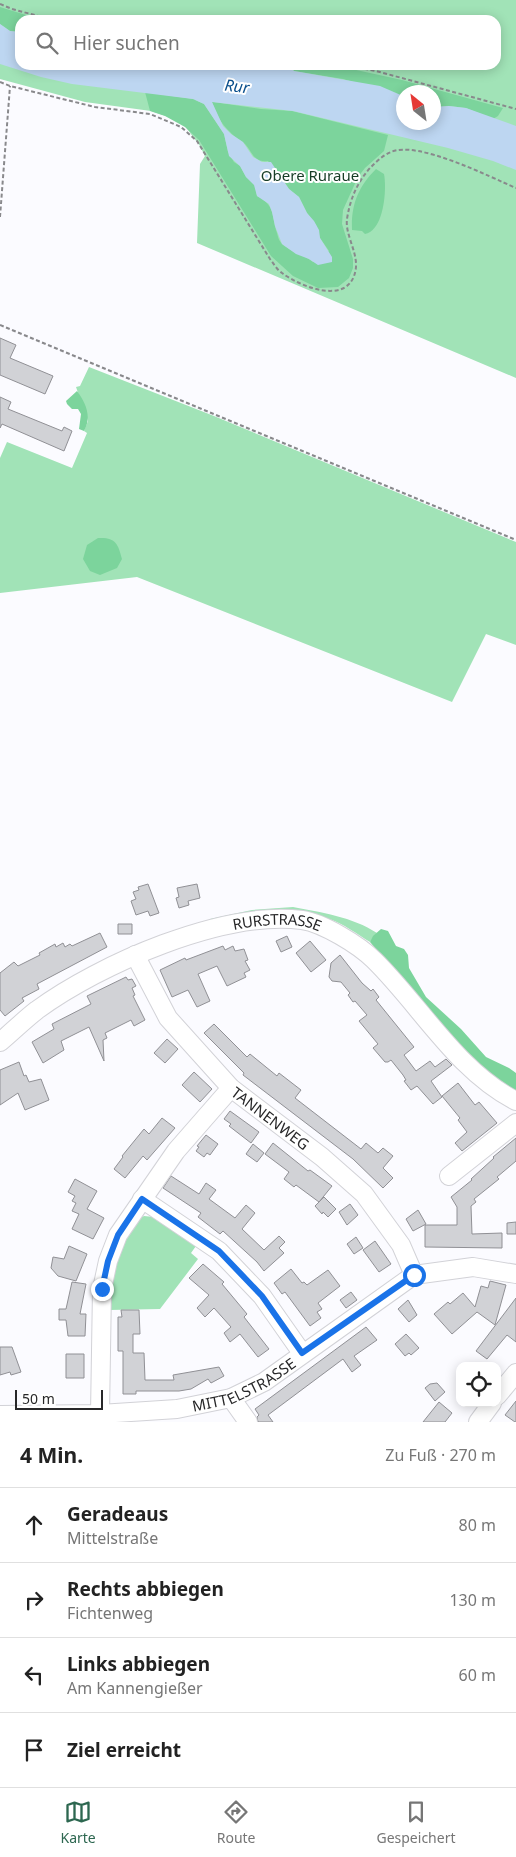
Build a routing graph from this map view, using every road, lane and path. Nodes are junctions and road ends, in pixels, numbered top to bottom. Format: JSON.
{"nodes":[{"id":1,"x":0,"y":4,"type":"edge"},
{"id":2,"x":34,"y":15,"type":"edge"},
{"id":3,"x":371,"y":70,"type":"edge"},
{"id":4,"x":0,"y":82,"type":"edge"},
{"id":5,"x":10,"y":86,"type":"junction"},
{"id":6,"x":516,"y":109,"type":"edge"},
{"id":7,"x":516,"y":188,"type":"edge"},
{"id":8,"x":0,"y":217,"type":"edge"},
{"id":9,"x":0,"y":325,"type":"edge"},
{"id":10,"x":516,"y":540,"type":"edge"},
{"id":11,"x":135,"y":955,"type":"junction"},
{"id":12,"x":0,"y":1042,"type":"edge"},
{"id":13,"x":231,"y":1088,"type":"junction"},
{"id":14,"x":516,"y":1101,"type":"edge"},
{"id":15,"x":516,"y":1123,"type":"edge"},
{"id":16,"x":449,"y":1176,"type":"dead end"},
{"id":17,"x":142,"y":1199,"type":"junction"},
{"id":18,"x":516,"y":1274,"type":"edge"},
{"id":19,"x":414,"y":1275,"type":"junction"},
{"id":20,"x":302,"y":1353,"type":"junction"},
{"id":21,"x":516,"y":1373,"type":"edge"},
{"id":22,"x":501,"y":1391,"type":"edge"},
{"id":23,"x":231,"y":1398,"type":"junction"},
{"id":24,"x":489,"y":1407,"type":"edge"},
{"id":25,"x":0,"y":1414,"type":"edge"},
{"id":26,"x":100,"y":1414,"type":"junction"},
{"id":27,"x":248,"y":1422,"type":"edge"},
{"id":28,"x":478,"y":1422,"type":"edge"}],
"edges":[{"from":1,"to":2,"type":"path"},
{"from":3,"to":6,"type":"path"},
{"from":4,"to":5,"type":"path"},
{"from":5,"to":7,"type":"path"},
{"from":5,"to":8,"type":"path"},
{"from":9,"to":10,"type":"path"},
{"from":11,"to":12,"type":"street","name":"RURSTRASSE"},
{"from":11,"to":13,"type":"street","name":"TANNENWEG"},
{"from":11,"to":14,"type":"street","name":"RURSTRASSE"},
{"from":13,"to":17,"type":"street"},
{"from":13,"to":19,"type":"street","name":"TANNENWEG"},
{"from":15,"to":16,"type":"street"},
{"from":17,"to":20,"type":"street"},
{"from":17,"to":26,"type":"street"},
{"from":18,"to":19,"type":"street","name":"MITTELSTRASSE"},
{"from":19,"to":20,"type":"street","name":"MITTELSTRASSE"},
{"from":20,"to":23,"type":"street","name":"MITTELSTRASSE"},
{"from":21,"to":22,"type":"street"},
{"from":23,"to":26,"type":"street","name":"MITTELSTRASSE"},
{"from":23,"to":27,"type":"street"},
{"from":24,"to":28,"type":"street"},
{"from":25,"to":26,"type":"street","name":"MITTELSTRASSE"}]}
